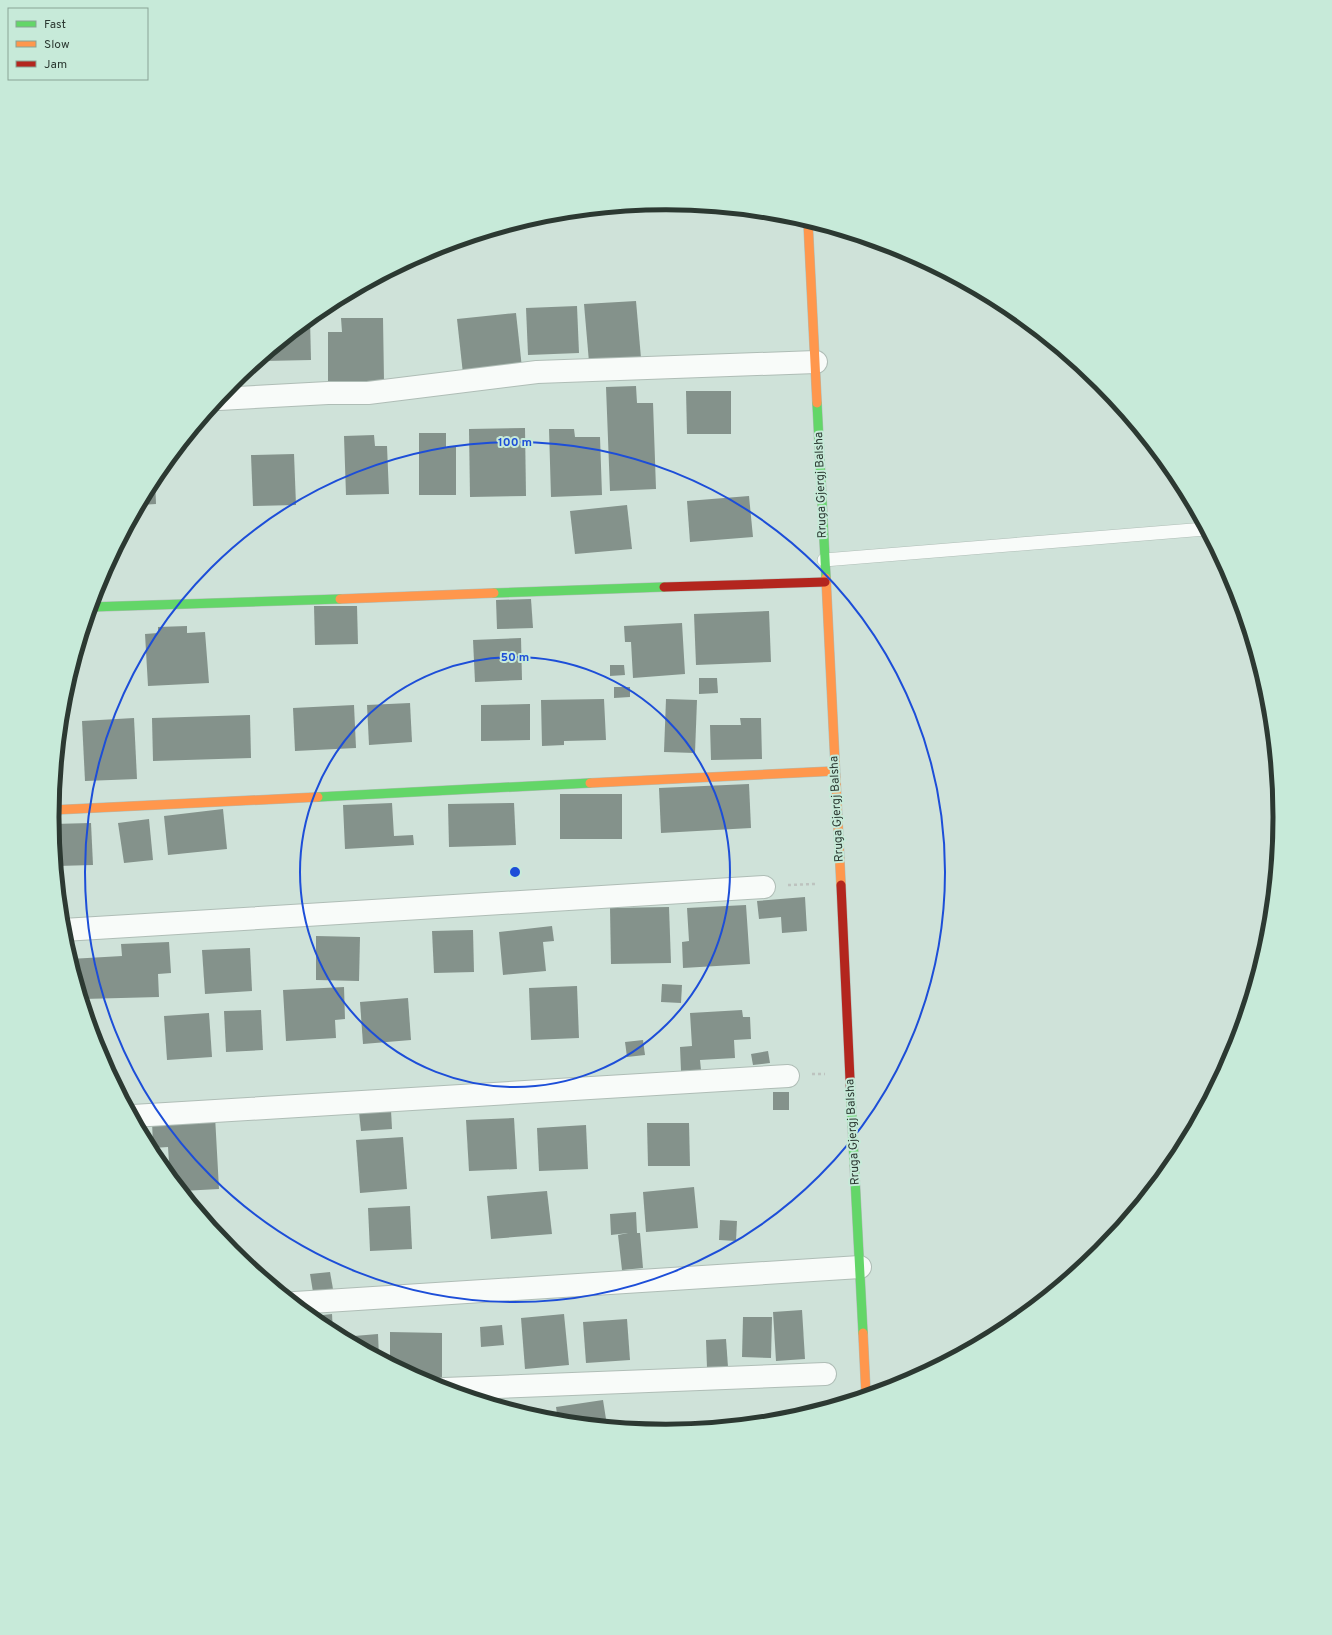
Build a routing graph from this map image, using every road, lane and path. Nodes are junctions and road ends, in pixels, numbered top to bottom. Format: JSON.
{"nodes":[{"id":1,"x":808,"y":228,"type":"edge"},
{"id":2,"x":816,"y":362,"type":"junction"},
{"id":3,"x":227,"y":399,"type":"edge"},
{"id":4,"x":1200,"y":529,"type":"edge"},
{"id":5,"x":824,"y":560,"type":"junction"},
{"id":6,"x":825,"y":582,"type":"junction"},
{"id":7,"x":97,"y":607,"type":"edge"},
{"id":8,"x":835,"y":771,"type":"junction"},
{"id":9,"x":59,"y":810,"type":"edge"},
{"id":10,"x":841,"y":882,"type":"junction"},
{"id":11,"x":764,"y":887,"type":"joint"},
{"id":12,"x":70,"y":930,"type":"edge"},
{"id":13,"x":850,"y":1072,"type":"junction"},
{"id":14,"x":788,"y":1076,"type":"joint"},
{"id":15,"x":137,"y":1116,"type":"edge"},
{"id":16,"x":860,"y":1267,"type":"junction"},
{"id":17,"x":301,"y":1303,"type":"edge"},
{"id":18,"x":825,"y":1374,"type":"dead end"},
{"id":19,"x":461,"y":1388,"type":"edge"},
{"id":20,"x":866,"y":1390,"type":"edge"}],
"edges":[{"from":1,"to":2,"type":"street","name":"Rruga Gjergj Balsha"},
{"from":2,"to":3,"type":"street"},
{"from":2,"to":5,"type":"street","name":"Rruga Gjergj Balsha"},
{"from":4,"to":5,"type":"lane"},
{"from":5,"to":6,"type":"street","name":"Rruga Gjergj Balsha"},
{"from":6,"to":7,"type":"street"},
{"from":6,"to":8,"type":"street","name":"Rruga Gjergj Balsha"},
{"from":8,"to":9,"type":"street"},
{"from":8,"to":10,"type":"street","name":"Rruga Gjergj Balsha"},
{"from":10,"to":11,"type":"path"},
{"from":10,"to":13,"type":"street","name":"Rruga Gjergj Balsha"},
{"from":11,"to":12,"type":"street"},
{"from":13,"to":14,"type":"path"},
{"from":13,"to":16,"type":"street","name":"Rruga Gjergj Balsha"},
{"from":14,"to":15,"type":"street"},
{"from":16,"to":17,"type":"street"},
{"from":16,"to":20,"type":"street","name":"Rruga Gjergj Balsha"},
{"from":18,"to":19,"type":"street"}]}
